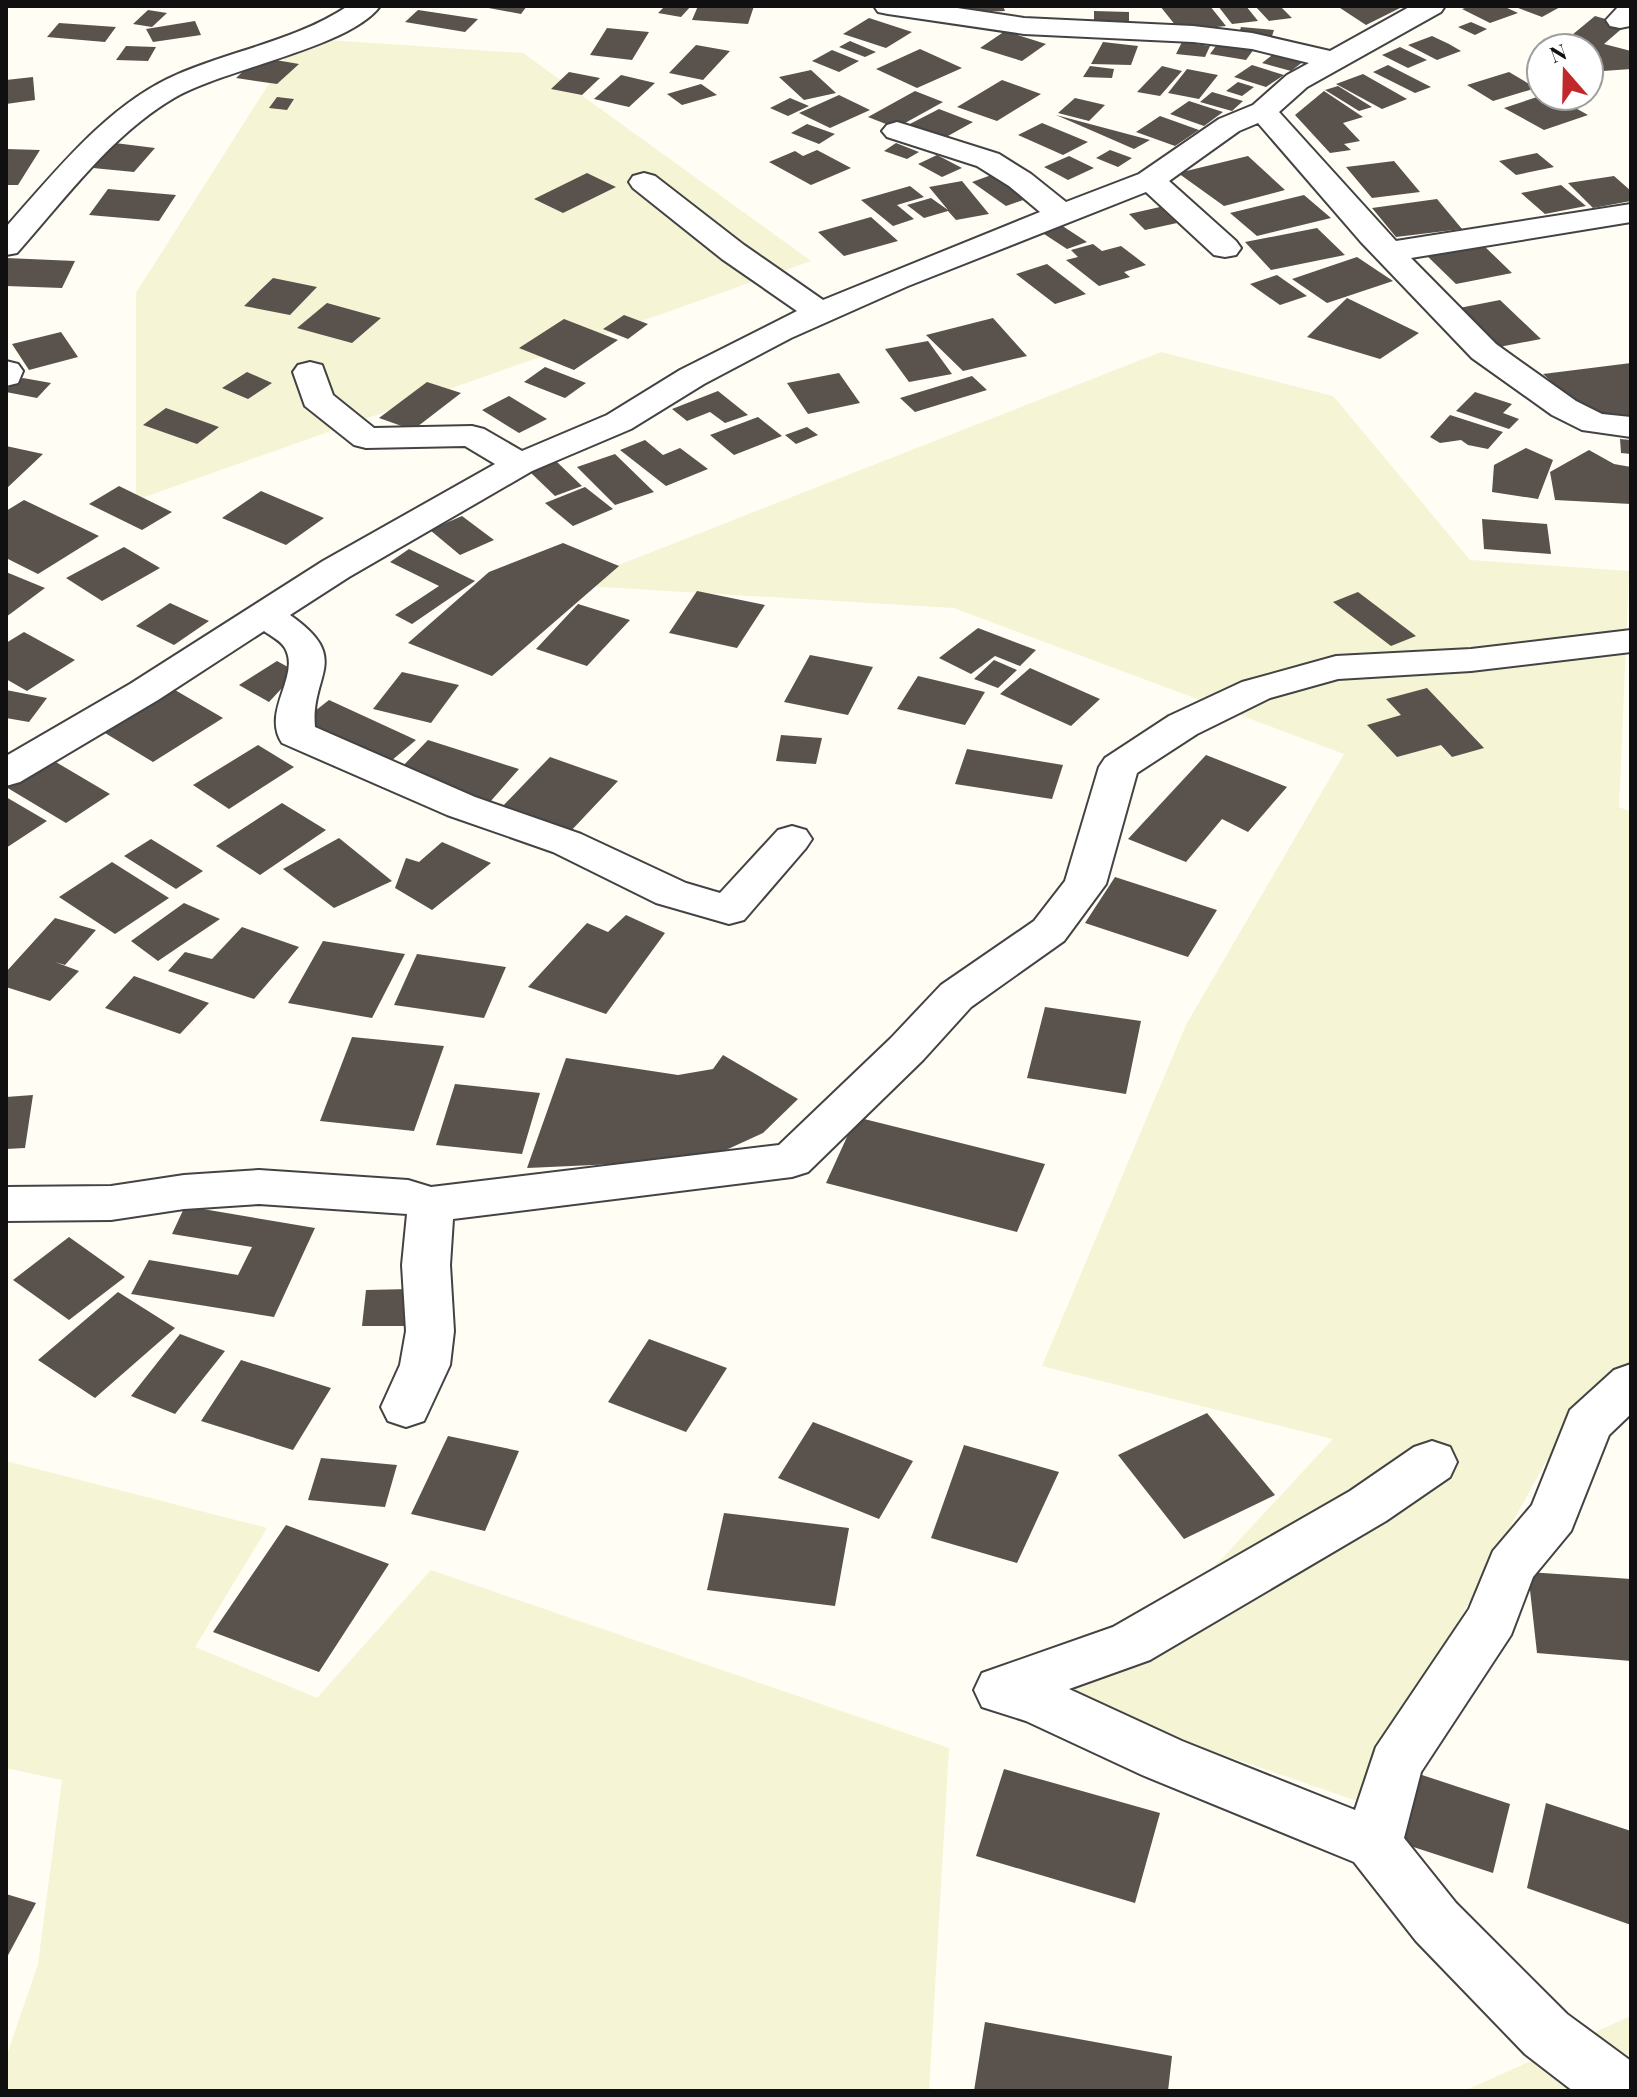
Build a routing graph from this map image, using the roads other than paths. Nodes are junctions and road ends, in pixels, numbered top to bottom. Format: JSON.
{"nodes":[{"id":1,"x":366,"y":6,"type":"edge"},
{"id":2,"x":888,"y":6,"type":"edge"},
{"id":3,"x":1431,"y":6,"type":"edge"},
{"id":4,"x":1333,"y":60,"type":"junction"},
{"id":5,"x":1263,"y":111,"type":"junction"},
{"id":6,"x":897,"y":131,"type":"dead end"},
{"id":7,"x":1150,"y":180,"type":"junction"},
{"id":8,"x":644,"y":182,"type":"dead end"},
{"id":9,"x":1060,"y":213,"type":"junction"},
{"id":10,"x":1631,"y":213,"type":"edge"},
{"id":11,"x":6,"y":246,"type":"edge"},
{"id":12,"x":1225,"y":248,"type":"dead end"},
{"id":13,"x":1388,"y":252,"type":"junction"},
{"id":14,"x":821,"y":313,"type":"junction"},
{"id":15,"x":310,"y":372,"type":"dead end"},
{"id":16,"x":1631,"y":427,"type":"edge"},
{"id":17,"x":520,"y":464,"type":"junction"},
{"id":18,"x":266,"y":615,"type":"junction"},
{"id":19,"x":1631,"y":641,"type":"edge"},
{"id":20,"x":6,"y":773,"type":"edge"},
{"id":21,"x":792,"y":839,"type":"dead end"},
{"id":22,"x":6,"y":1204,"type":"edge"},
{"id":23,"x":431,"y":1204,"type":"junction"},
{"id":24,"x":1631,"y":1384,"type":"edge"},
{"id":25,"x":406,"y":1407,"type":"dead end"},
{"id":26,"x":1432,"y":1462,"type":"dead end"},
{"id":27,"x":1374,"y":1844,"type":"junction"},
{"id":28,"x":1622,"y":2091,"type":"edge"}],
"edges":[{"from":1,"to":11,"type":"street"},
{"from":2,"to":4,"type":"street"},
{"from":3,"to":4,"type":"street"},
{"from":4,"to":5,"type":"street"},
{"from":5,"to":7,"type":"street"},
{"from":5,"to":13,"type":"street"},
{"from":6,"to":9,"type":"street"},
{"from":7,"to":9,"type":"street"},
{"from":7,"to":12,"type":"street"},
{"from":8,"to":14,"type":"street"},
{"from":9,"to":14,"type":"street"},
{"from":10,"to":13,"type":"street"},
{"from":13,"to":16,"type":"street"},
{"from":14,"to":17,"type":"street"},
{"from":15,"to":17,"type":"street"},
{"from":17,"to":18,"type":"street"},
{"from":18,"to":20,"type":"street"},
{"from":18,"to":21,"type":"street"},
{"from":19,"to":23,"type":"street"},
{"from":22,"to":23,"type":"street"},
{"from":23,"to":25,"type":"street"},
{"from":24,"to":27,"type":"street"},
{"from":26,"to":27,"type":"street"},
{"from":27,"to":28,"type":"street"}]}
